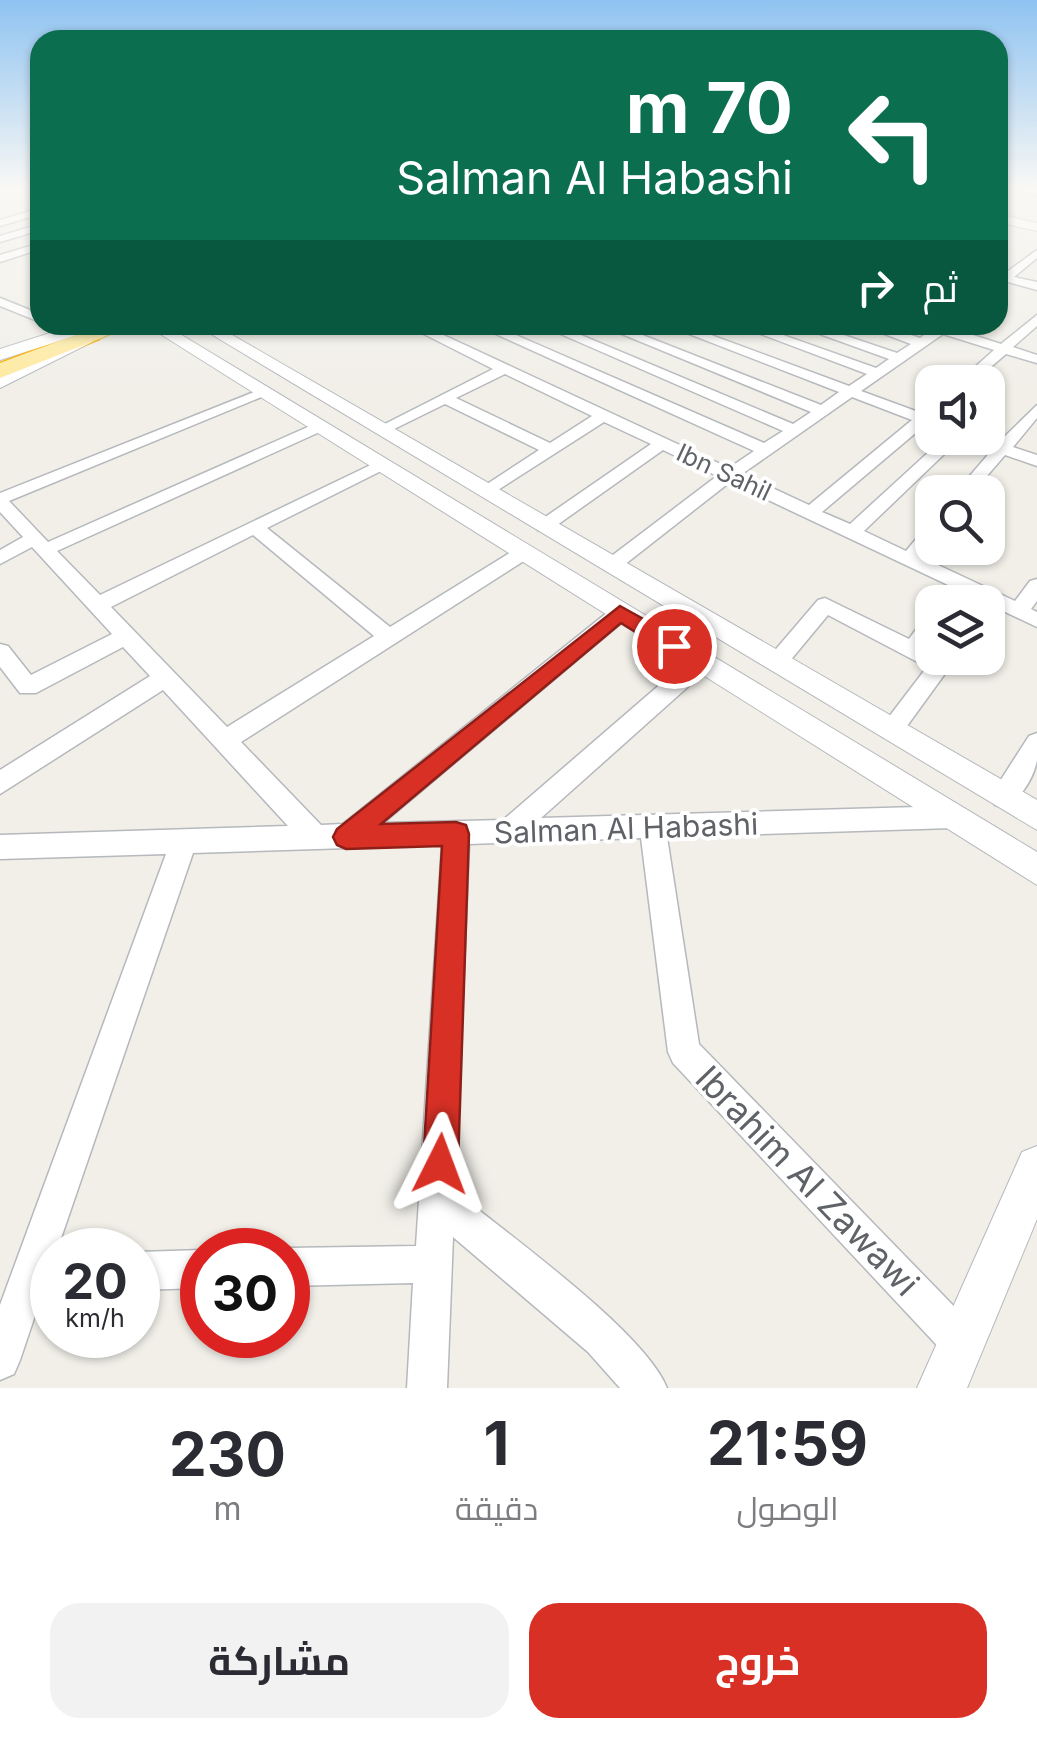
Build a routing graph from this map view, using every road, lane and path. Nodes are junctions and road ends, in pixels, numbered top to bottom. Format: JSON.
{"nodes":[{"id":1,"x":1031,"y":264,"type":"edge"},
{"id":2,"x":1008,"y":275,"type":"edge"},
{"id":3,"x":1008,"y":281,"type":"edge"},
{"id":4,"x":1037,"y":286,"type":"edge"},
{"id":5,"x":0,"y":302,"type":"edge"},
{"id":6,"x":30,"y":314,"type":"edge"},
{"id":7,"x":1037,"y":319,"type":"edge"},
{"id":8,"x":62,"y":335,"type":"edge"},
{"id":9,"x":66,"y":335,"type":"edge"},
{"id":10,"x":68,"y":335,"type":"edge"},
{"id":11,"x":170,"y":335,"type":"edge"},
{"id":12,"x":221,"y":335,"type":"edge"},
{"id":13,"x":447,"y":335,"type":"edge"},
{"id":14,"x":505,"y":335,"type":"edge"},
{"id":15,"x":570,"y":335,"type":"edge"},
{"id":16,"x":631,"y":335,"type":"edge"},
{"id":17,"x":699,"y":335,"type":"edge"},
{"id":18,"x":771,"y":335,"type":"edge"},
{"id":19,"x":831,"y":335,"type":"edge"},
{"id":20,"x":899,"y":335,"type":"edge"},
{"id":21,"x":929,"y":335,"type":"edge"},
{"id":22,"x":966,"y":335,"type":"edge"},
{"id":23,"x":922,"y":342,"type":"junction"},
{"id":24,"x":1004,"y":348,"type":"junction"},
{"id":25,"x":900,"y":358,"type":"junction"},
{"id":26,"x":0,"y":359,"type":"edge"},
{"id":27,"x":1037,"y":359,"type":"edge"},
{"id":28,"x":984,"y":365,"type":"edge"},
{"id":29,"x":504,"y":368,"type":"junction"},
{"id":30,"x":0,"y":370,"type":"edge"},
{"id":31,"x":659,"y":373,"type":"junction"},
{"id":32,"x":878,"y":373,"type":"junction"},
{"id":33,"x":0,"y":382,"type":"edge"},
{"id":34,"x":630,"y":390,"type":"junction"},
{"id":35,"x":851,"y":391,"type":"junction"},
{"id":36,"x":264,"y":392,"type":"junction"},
{"id":37,"x":444,"y":398,"type":"junction"},
{"id":38,"x":736,"y":406,"type":"junction"},
{"id":39,"x":1037,"y":409,"type":"edge"},
{"id":40,"x":822,"y":411,"type":"junction"},
{"id":41,"x":915,"y":412,"type":"edge"},
{"id":42,"x":604,"y":416,"type":"junction"},
{"id":43,"x":708,"y":424,"type":"junction"},
{"id":44,"x":319,"y":427,"type":"junction"},
{"id":45,"x":915,"y":429,"type":"edge"},
{"id":46,"x":381,"y":430,"type":"junction"},
{"id":47,"x":794,"y":430,"type":"junction"},
{"id":48,"x":662,"y":443,"type":"junction"},
{"id":49,"x":1005,"y":444,"type":"edge"},
{"id":50,"x":1005,"y":449,"type":"edge"},
{"id":51,"x":550,"y":450,"type":"junction"},
{"id":52,"x":766,"y":450,"type":"junction"},
{"id":53,"x":935,"y":455,"type":"edge"},
{"id":54,"x":995,"y":455,"type":"edge"},
{"id":55,"x":1037,"y":461,"type":"edge"},
{"id":56,"x":381,"y":465,"type":"junction"},
{"id":57,"x":729,"y":474,"type":"junction"},
{"id":58,"x":978,"y":475,"type":"edge"},
{"id":59,"x":488,"y":492,"type":"junction"},
{"id":60,"x":0,"y":500,"type":"edge"},
{"id":61,"x":810,"y":513,"type":"junction"},
{"id":62,"x":544,"y":526,"type":"junction"},
{"id":63,"x":254,"y":528,"type":"junction"},
{"id":64,"x":852,"y":532,"type":"junction"},
{"id":65,"x":41,"y":543,"type":"junction"},
{"id":66,"x":915,"y":552,"type":"edge"},
{"id":67,"x":523,"y":553,"type":"junction"},
{"id":68,"x":0,"y":558,"type":"edge"},
{"id":69,"x":909,"y":560,"type":"junction"},
{"id":70,"x":612,"y":565,"type":"junction"},
{"id":71,"x":961,"y":584,"type":"joint"},
{"id":72,"x":1037,"y":586,"type":"edge"},
{"id":73,"x":99,"y":604,"type":"junction"},
{"id":74,"x":620,"y":613,"type":"junction"},
{"id":75,"x":1028,"y":615,"type":"edge"},
{"id":76,"x":128,"y":636,"type":"junction"},
{"id":77,"x":389,"y":637,"type":"junction"},
{"id":78,"x":915,"y":646,"type":"edge"},
{"id":79,"x":912,"y":650,"type":"junction"},
{"id":80,"x":0,"y":652,"type":"edge"},
{"id":81,"x":701,"y":662,"type":"junction"},
{"id":82,"x":776,"y":662,"type":"junction"},
{"id":83,"x":166,"y":677,"type":"junction"},
{"id":84,"x":891,"y":730,"type":"junction"},
{"id":85,"x":225,"y":740,"type":"junction"},
{"id":86,"x":1037,"y":743,"type":"edge"},
{"id":87,"x":0,"y":784,"type":"edge"},
{"id":88,"x":1004,"y":797,"type":"junction"},
{"id":89,"x":1037,"y":816,"type":"edge"},
{"id":90,"x":952,"y":817,"type":"junction"},
{"id":91,"x":652,"y":828,"type":"junction"},
{"id":92,"x":507,"y":832,"type":"junction"},
{"id":93,"x":456,"y":834,"type":"junction"},
{"id":94,"x":346,"y":837,"type":"junction"},
{"id":95,"x":316,"y":838,"type":"junction"},
{"id":96,"x":183,"y":842,"type":"junction"},
{"id":97,"x":0,"y":847,"type":"edge"},
{"id":98,"x":1037,"y":870,"type":"edge"},
{"id":99,"x":1037,"y":1168,"type":"edge"},
{"id":100,"x":438,"y":1200,"type":"junction"},
{"id":101,"x":56,"y":1228,"type":"edge"},
{"id":102,"x":432,"y":1264,"type":"junction"},
{"id":103,"x":310,"y":1267,"type":"edge"},
{"id":104,"x":30,"y":1296,"type":"edge"},
{"id":105,"x":962,"y":1342,"type":"junction"},
{"id":106,"x":0,"y":1360,"type":"edge"},
{"id":107,"x":427,"y":1388,"type":"edge"},
{"id":108,"x":648,"y":1388,"type":"edge"},
{"id":109,"x":942,"y":1388,"type":"edge"}],
"edges":[{"from":1,"to":2,"type":"street"},
{"from":3,"to":4,"type":"street"},
{"from":5,"to":6,"type":"street"},
{"from":7,"to":24,"type":"street"},
{"from":8,"to":26,"type":"highway"},
{"from":9,"to":30,"type":"highway"},
{"from":10,"to":33,"type":"main road"},
{"from":11,"to":36,"type":"street"},
{"from":12,"to":46,"type":"street"},
{"from":13,"to":29,"type":"street","name":"Ibn Sahil"},
{"from":14,"to":34,"type":"street"},
{"from":15,"to":31,"type":"street"},
{"from":16,"to":40,"type":"street"},
{"from":17,"to":35,"type":"street"},
{"from":18,"to":32,"type":"street"},
{"from":19,"to":25,"type":"street"},
{"from":20,"to":23,"type":"street"},
{"from":21,"to":23,"type":"street"},
{"from":22,"to":24,"type":"street"},
{"from":23,"to":25,"type":"street"},
{"from":24,"to":27,"type":"street"},
{"from":24,"to":28,"type":"street"},
{"from":25,"to":32,"type":"street"},
{"from":29,"to":37,"type":"street"},
{"from":29,"to":42,"type":"street","name":"Ibn Sahil"},
{"from":31,"to":34,"type":"street"},
{"from":31,"to":38,"type":"street"},
{"from":32,"to":35,"type":"street"},
{"from":34,"to":43,"type":"street"},
{"from":35,"to":40,"type":"street"},
{"from":35,"to":41,"type":"street"},
{"from":36,"to":44,"type":"street"},
{"from":36,"to":60,"type":"street"},
{"from":37,"to":46,"type":"street"},
{"from":37,"to":51,"type":"street"},
{"from":38,"to":43,"type":"street"},
{"from":38,"to":47,"type":"street"},
{"from":39,"to":49,"type":"street"},
{"from":40,"to":47,"type":"street"},
{"from":42,"to":48,"type":"street","name":"Ibn Sahil"},
{"from":42,"to":51,"type":"street"},
{"from":43,"to":52,"type":"street"},
{"from":44,"to":56,"type":"street"},
{"from":44,"to":65,"type":"street"},
{"from":45,"to":61,"type":"street"},
{"from":46,"to":59,"type":"street"},
{"from":47,"to":52,"type":"street"},
{"from":48,"to":57,"type":"street","name":"Ibn Sahil"},
{"from":48,"to":62,"type":"street"},
{"from":50,"to":55,"type":"street"},
{"from":51,"to":59,"type":"street"},
{"from":52,"to":57,"type":"street"},
{"from":53,"to":64,"type":"street"},
{"from":54,"to":58,"type":"street"},
{"from":56,"to":63,"type":"street"},
{"from":56,"to":67,"type":"street"},
{"from":57,"to":61,"type":"street","name":"Ibn Sahil"},
{"from":57,"to":70,"type":"street"},
{"from":59,"to":62,"type":"street"},
{"from":60,"to":65,"type":"street"},
{"from":61,"to":64,"type":"street","name":"Ibn Sahil"},
{"from":62,"to":70,"type":"street"},
{"from":63,"to":73,"type":"street"},
{"from":63,"to":77,"type":"street"},
{"from":64,"to":69,"type":"street","name":"Ibn Sahil"},
{"from":65,"to":68,"type":"street"},
{"from":65,"to":73,"type":"street"},
{"from":66,"to":69,"type":"street"},
{"from":67,"to":74,"type":"street"},
{"from":67,"to":77,"type":"street"},
{"from":69,"to":71,"type":"street","name":"Ibn Sahil"},
{"from":70,"to":82,"type":"street"},
{"from":71,"to":75,"type":"street","name":"Ibn Sahil"},
{"from":72,"to":75,"type":"street"},
{"from":73,"to":76,"type":"street"},
{"from":74,"to":81,"type":"street"},
{"from":74,"to":94,"type":"street"},
{"from":76,"to":80,"type":"street"},
{"from":76,"to":83,"type":"street"},
{"from":77,"to":85,"type":"street"},
{"from":78,"to":79,"type":"street"},
{"from":79,"to":82,"type":"street"},
{"from":79,"to":84,"type":"street"},
{"from":81,"to":90,"type":"street"},
{"from":81,"to":92,"type":"street"},
{"from":82,"to":84,"type":"street"},
{"from":83,"to":85,"type":"street"},
{"from":83,"to":87,"type":"street"},
{"from":84,"to":88,"type":"street"},
{"from":85,"to":95,"type":"street"},
{"from":86,"to":88,"type":"street"},
{"from":88,"to":89,"type":"street"},
{"from":90,"to":91,"type":"street","name":"Salman Al Habashi"},
{"from":90,"to":98,"type":"street"},
{"from":91,"to":92,"type":"street","name":"Salman Al Habashi"},
{"from":91,"to":105,"type":"street","name":"Ibrahim Al Zawawi"},
{"from":92,"to":93,"type":"street","name":"Salman Al Habashi"},
{"from":93,"to":94,"type":"street","name":"Salman Al Habashi"},
{"from":93,"to":100,"type":"street"},
{"from":94,"to":95,"type":"street","name":"Salman Al Habashi"},
{"from":95,"to":96,"type":"street","name":"Salman Al Habashi"},
{"from":96,"to":97,"type":"street","name":"Salman Al Habashi"},
{"from":96,"to":101,"type":"street"},
{"from":99,"to":105,"type":"street"},
{"from":100,"to":102,"type":"street"},
{"from":100,"to":108,"type":"street"},
{"from":102,"to":103,"type":"street"},
{"from":102,"to":107,"type":"street"},
{"from":104,"to":106,"type":"street"},
{"from":105,"to":109,"type":"street"}]}
